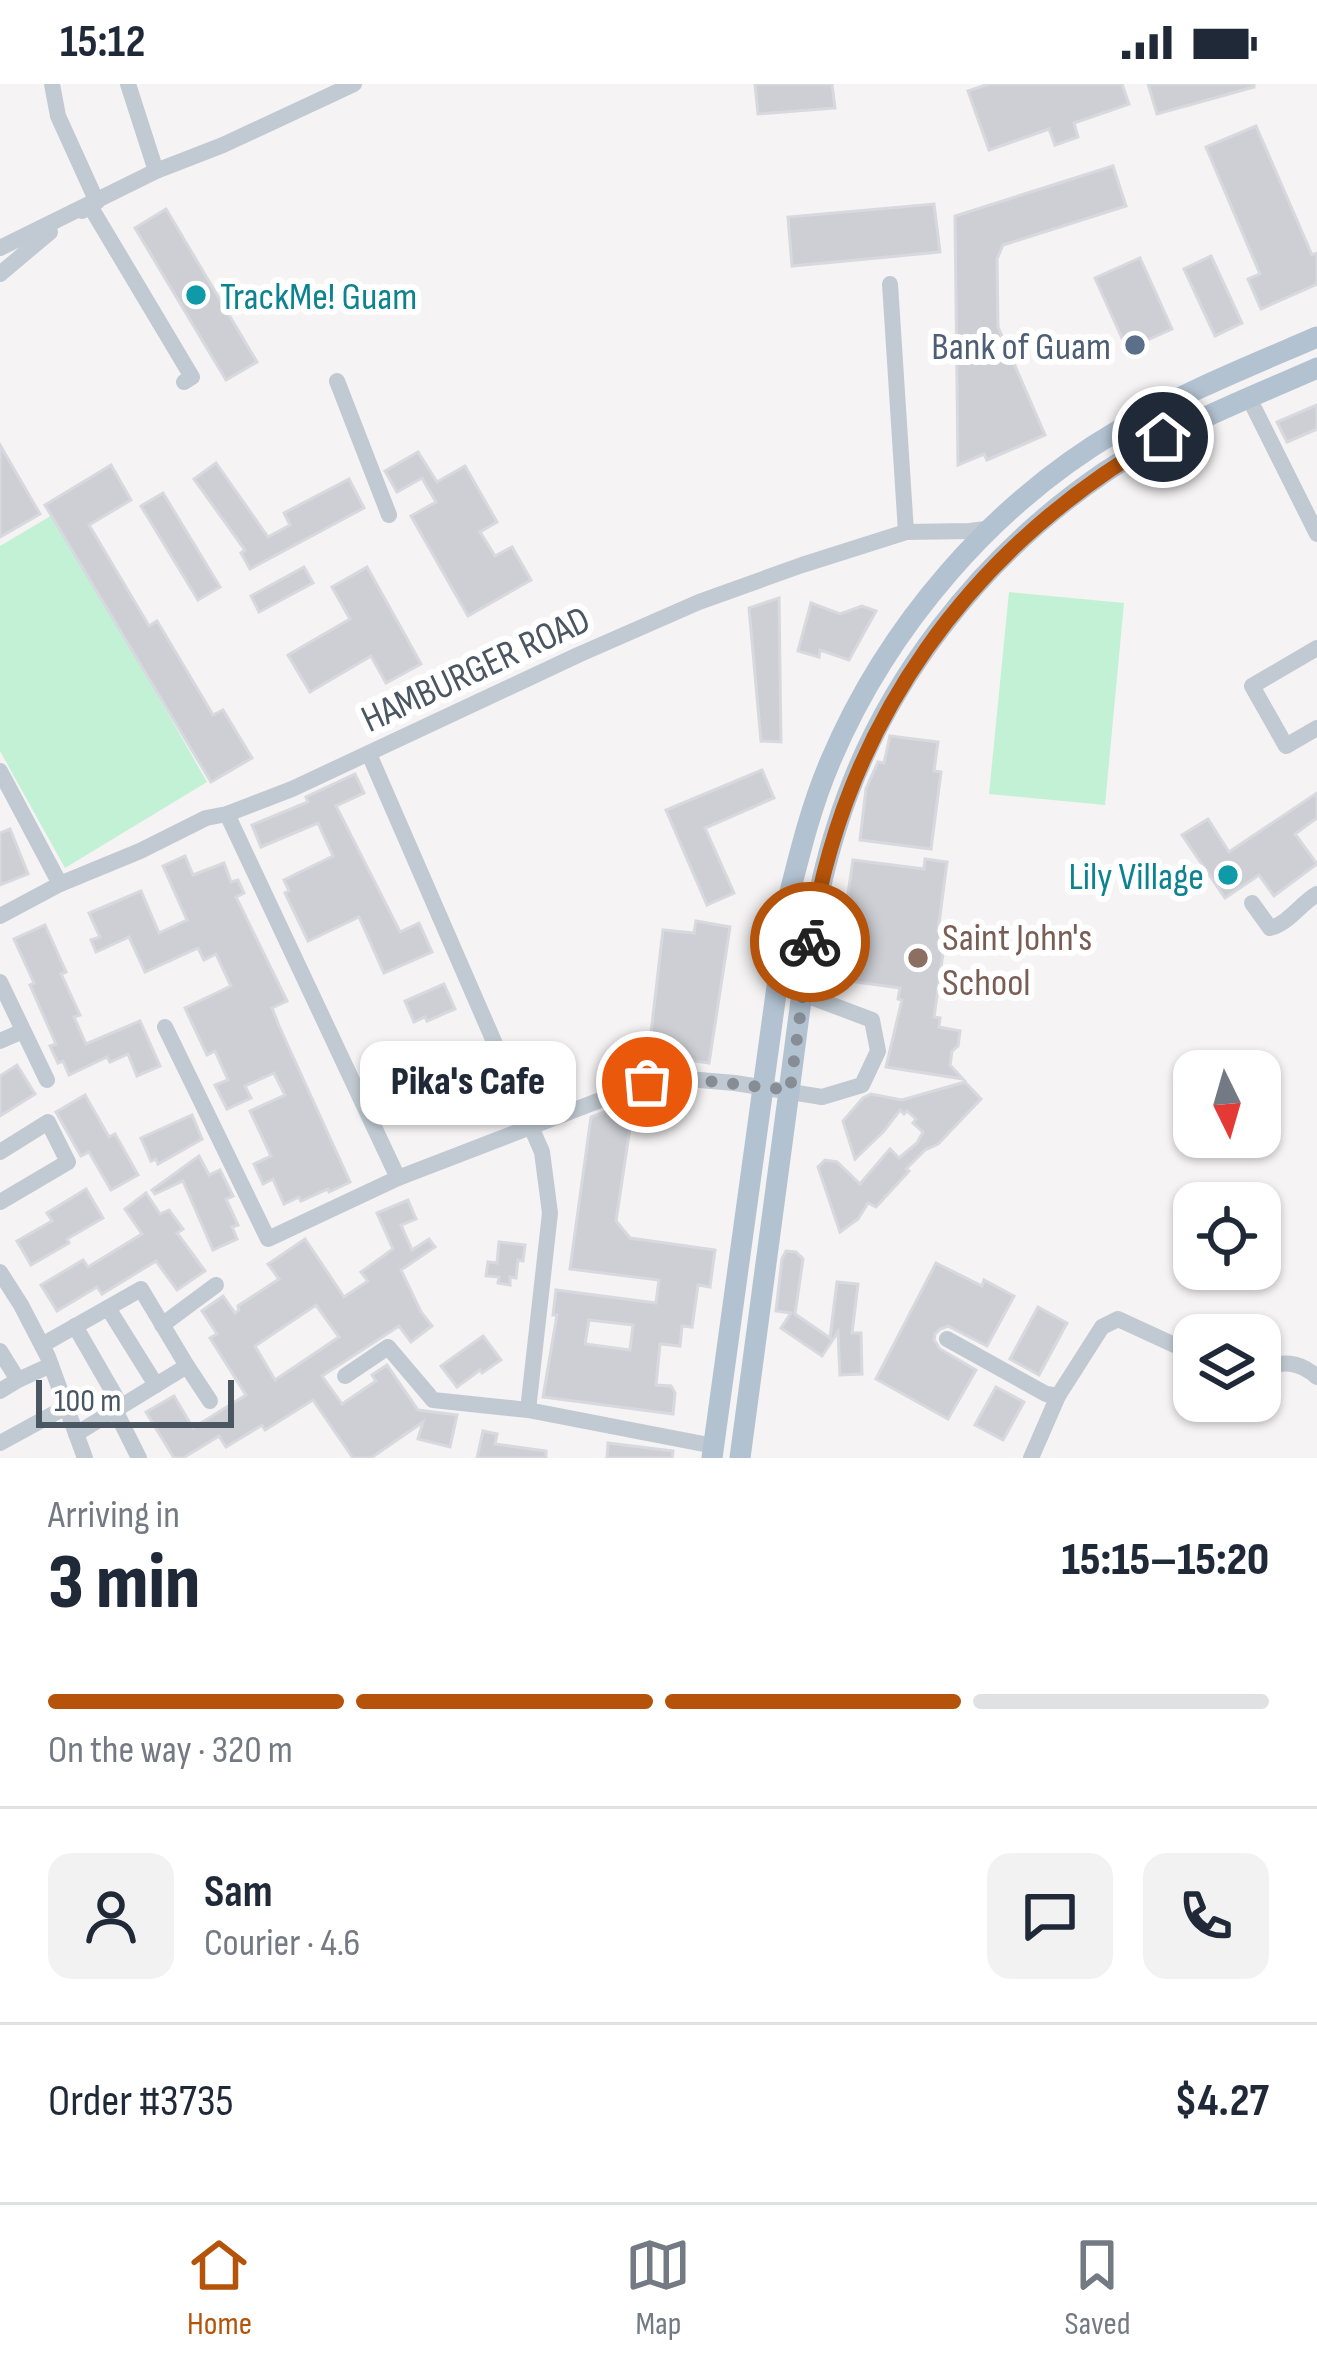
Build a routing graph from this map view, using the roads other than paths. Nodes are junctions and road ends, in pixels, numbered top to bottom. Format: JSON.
{"nodes":[{"id":1,"x":52,"y":84,"type":"edge"},
{"id":2,"x":128,"y":84,"type":"edge"},
{"id":3,"x":354,"y":84,"type":"edge"},
{"id":4,"x":156,"y":171,"type":"junction"},
{"id":5,"x":94,"y":204,"type":"junction"},
{"id":6,"x":0,"y":248,"type":"edge"},
{"id":7,"x":0,"y":274,"type":"edge"},
{"id":8,"x":890,"y":284,"type":"dead end"},
{"id":9,"x":1317,"y":338,"type":"edge"},
{"id":10,"x":1317,"y":368,"type":"edge"},
{"id":11,"x":338,"y":381,"type":"dead end"},
{"id":12,"x":184,"y":382,"type":"dead end"},
{"id":13,"x":1249,"y":398,"type":"junction"},
{"id":14,"x":389,"y":514,"type":"dead end"},
{"id":15,"x":993,"y":528,"type":"junction"},
{"id":16,"x":906,"y":532,"type":"junction"},
{"id":17,"x":1317,"y":534,"type":"edge"},
{"id":18,"x":1317,"y":648,"type":"edge"},
{"id":19,"x":1317,"y":728,"type":"edge"},
{"id":20,"x":369,"y":754,"type":"junction"},
{"id":21,"x":0,"y":771,"type":"edge"},
{"id":22,"x":227,"y":814,"type":"junction"},
{"id":23,"x":60,"y":884,"type":"junction"},
{"id":24,"x":1317,"y":894,"type":"edge"},
{"id":25,"x":1252,"y":903,"type":"dead end"},
{"id":26,"x":0,"y":916,"type":"edge"},
{"id":27,"x":0,"y":982,"type":"edge"},
{"id":28,"x":803,"y":994,"type":"junction"},
{"id":29,"x":165,"y":1027,"type":"dead end"},
{"id":30,"x":23,"y":1031,"type":"junction"},
{"id":31,"x":0,"y":1041,"type":"edge"},
{"id":32,"x":46,"y":1081,"type":"dead end"},
{"id":33,"x":762,"y":1086,"type":"junction"},
{"id":34,"x":790,"y":1090,"type":"junction"},
{"id":35,"x":532,"y":1125,"type":"junction"},
{"id":36,"x":0,"y":1152,"type":"edge"},
{"id":37,"x":398,"y":1178,"type":"junction"},
{"id":38,"x":0,"y":1202,"type":"edge"},
{"id":39,"x":0,"y":1273,"type":"edge"},
{"id":40,"x":216,"y":1285,"type":"dead end"},
{"id":41,"x":108,"y":1308,"type":"junction"},
{"id":42,"x":162,"y":1325,"type":"junction"},
{"id":43,"x":75,"y":1326,"type":"junction"},
{"id":44,"x":946,"y":1339,"type":"dead end"},
{"id":45,"x":1173,"y":1344,"type":"edge"},
{"id":46,"x":42,"y":1345,"type":"junction"},
{"id":47,"x":0,"y":1351,"type":"edge"},
{"id":48,"x":1281,"y":1363,"type":"edge"},
{"id":49,"x":51,"y":1365,"type":"junction"},
{"id":50,"x":187,"y":1366,"type":"junction"},
{"id":51,"x":345,"y":1376,"type":"dead end"},
{"id":52,"x":1317,"y":1377,"type":"edge"},
{"id":53,"x":18,"y":1380,"type":"junction"},
{"id":54,"x":156,"y":1385,"type":"junction"},
{"id":55,"x":0,"y":1391,"type":"edge"},
{"id":56,"x":1058,"y":1396,"type":"junction"},
{"id":57,"x":211,"y":1400,"type":"dead end"},
{"id":58,"x":66,"y":1407,"type":"junction"},
{"id":59,"x":118,"y":1408,"type":"junction"},
{"id":60,"x":528,"y":1410,"type":"junction"},
{"id":61,"x":76,"y":1434,"type":"junction"},
{"id":62,"x":0,"y":1443,"type":"edge"},
{"id":63,"x":713,"y":1452,"type":"edge"},
{"id":64,"x":85,"y":1458,"type":"edge"},
{"id":65,"x":139,"y":1458,"type":"edge"},
{"id":66,"x":740,"y":1458,"type":"edge"},
{"id":67,"x":1030,"y":1458,"type":"edge"}],
"edges":[{"from":1,"to":5,"type":"street"},
{"from":2,"to":4,"type":"street"},
{"from":3,"to":4,"type":"street"},
{"from":4,"to":5,"type":"street"},
{"from":5,"to":6,"type":"street"},
{"from":5,"to":7,"type":"street"},
{"from":5,"to":12,"type":"street"},
{"from":8,"to":16,"type":"street"},
{"from":9,"to":15,"type":"main road"},
{"from":10,"to":13,"type":"main road"},
{"from":11,"to":14,"type":"street"},
{"from":13,"to":17,"type":"street"},
{"from":13,"to":28,"type":"main road"},
{"from":15,"to":16,"type":"street","name":"HAMBURGER ROAD"},
{"from":15,"to":33,"type":"main road"},
{"from":16,"to":20,"type":"street","name":"HAMBURGER ROAD"},
{"from":18,"to":19,"type":"street"},
{"from":20,"to":22,"type":"street","name":"HAMBURGER ROAD"},
{"from":20,"to":35,"type":"street"},
{"from":21,"to":23,"type":"street"},
{"from":22,"to":23,"type":"street","name":"HAMBURGER ROAD"},
{"from":22,"to":37,"type":"street"},
{"from":23,"to":26,"type":"street","name":"HAMBURGER ROAD"},
{"from":24,"to":25,"type":"street"},
{"from":27,"to":30,"type":"street"},
{"from":28,"to":34,"type":"main road"},
{"from":28,"to":34,"type":"street"},
{"from":29,"to":37,"type":"street"},
{"from":30,"to":31,"type":"street"},
{"from":30,"to":32,"type":"street"},
{"from":33,"to":34,"type":"street"},
{"from":33,"to":35,"type":"street"},
{"from":33,"to":63,"type":"main road"},
{"from":34,"to":66,"type":"main road"},
{"from":35,"to":37,"type":"street"},
{"from":35,"to":60,"type":"street"},
{"from":36,"to":38,"type":"street"},
{"from":39,"to":46,"type":"street"},
{"from":40,"to":42,"type":"street"},
{"from":41,"to":42,"type":"street"},
{"from":41,"to":43,"type":"street"},
{"from":41,"to":54,"type":"street"},
{"from":42,"to":50,"type":"street"},
{"from":43,"to":46,"type":"street"},
{"from":43,"to":59,"type":"street"},
{"from":44,"to":56,"type":"street"},
{"from":45,"to":56,"type":"street"},
{"from":46,"to":49,"type":"street"},
{"from":47,"to":53,"type":"street"},
{"from":48,"to":52,"type":"street"},
{"from":49,"to":53,"type":"street"},
{"from":49,"to":58,"type":"street"},
{"from":50,"to":54,"type":"street"},
{"from":50,"to":57,"type":"street"},
{"from":51,"to":60,"type":"street"},
{"from":53,"to":55,"type":"street"},
{"from":54,"to":59,"type":"street"},
{"from":56,"to":67,"type":"street"},
{"from":58,"to":61,"type":"street"},
{"from":58,"to":62,"type":"street"},
{"from":59,"to":61,"type":"street"},
{"from":59,"to":65,"type":"street"},
{"from":60,"to":63,"type":"street"},
{"from":61,"to":64,"type":"street"}]}
